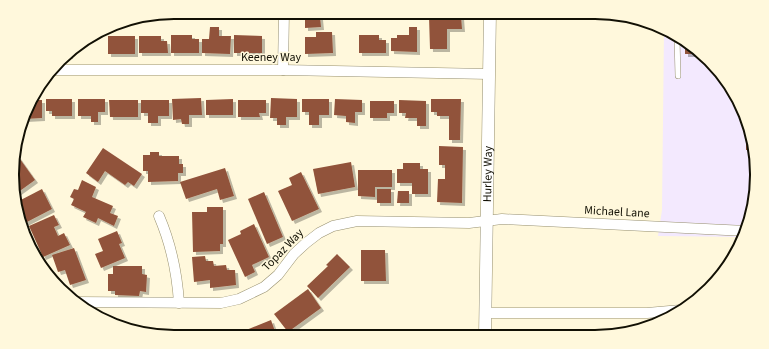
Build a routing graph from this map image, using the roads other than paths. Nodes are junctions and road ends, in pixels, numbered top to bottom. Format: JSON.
{"nodes":[{"id":1,"x":284,"y":19,"type":"edge"},
{"id":2,"x":490,"y":19,"type":"edge"},
{"id":3,"x":676,"y":42,"type":"edge"},
{"id":4,"x":60,"y":70,"type":"edge"},
{"id":5,"x":283,"y":70,"type":"junction"},
{"id":6,"x":489,"y":74,"type":"junction"},
{"id":7,"x":678,"y":76,"type":"dead end"},
{"id":8,"x":159,"y":216,"type":"dead end"},
{"id":9,"x":487,"y":221,"type":"junction"},
{"id":10,"x":739,"y":231,"type":"edge"},
{"id":11,"x":85,"y":302,"type":"edge"},
{"id":12,"x":180,"y":303,"type":"junction"},
{"id":13,"x":668,"y":311,"type":"edge"},
{"id":14,"x":486,"y":313,"type":"junction"},
{"id":15,"x":485,"y":330,"type":"edge"}],
"edges":[{"from":1,"to":5,"type":"street"},
{"from":2,"to":6,"type":"street","name":"Hurley Way"},
{"from":3,"to":7,"type":"lane"},
{"from":4,"to":5,"type":"street","name":"Keeney Way"},
{"from":5,"to":6,"type":"street","name":"Keeney Way"},
{"from":6,"to":9,"type":"street","name":"Hurley Way"},
{"from":8,"to":12,"type":"street"},
{"from":9,"to":10,"type":"street","name":"Michael Lane"},
{"from":9,"to":12,"type":"street","name":"Topaz Way"},
{"from":9,"to":14,"type":"street","name":"Hurley Way"},
{"from":11,"to":12,"type":"street","name":"Topaz Way"},
{"from":13,"to":14,"type":"street"},
{"from":14,"to":15,"type":"street","name":"Hurley Way"}]}
